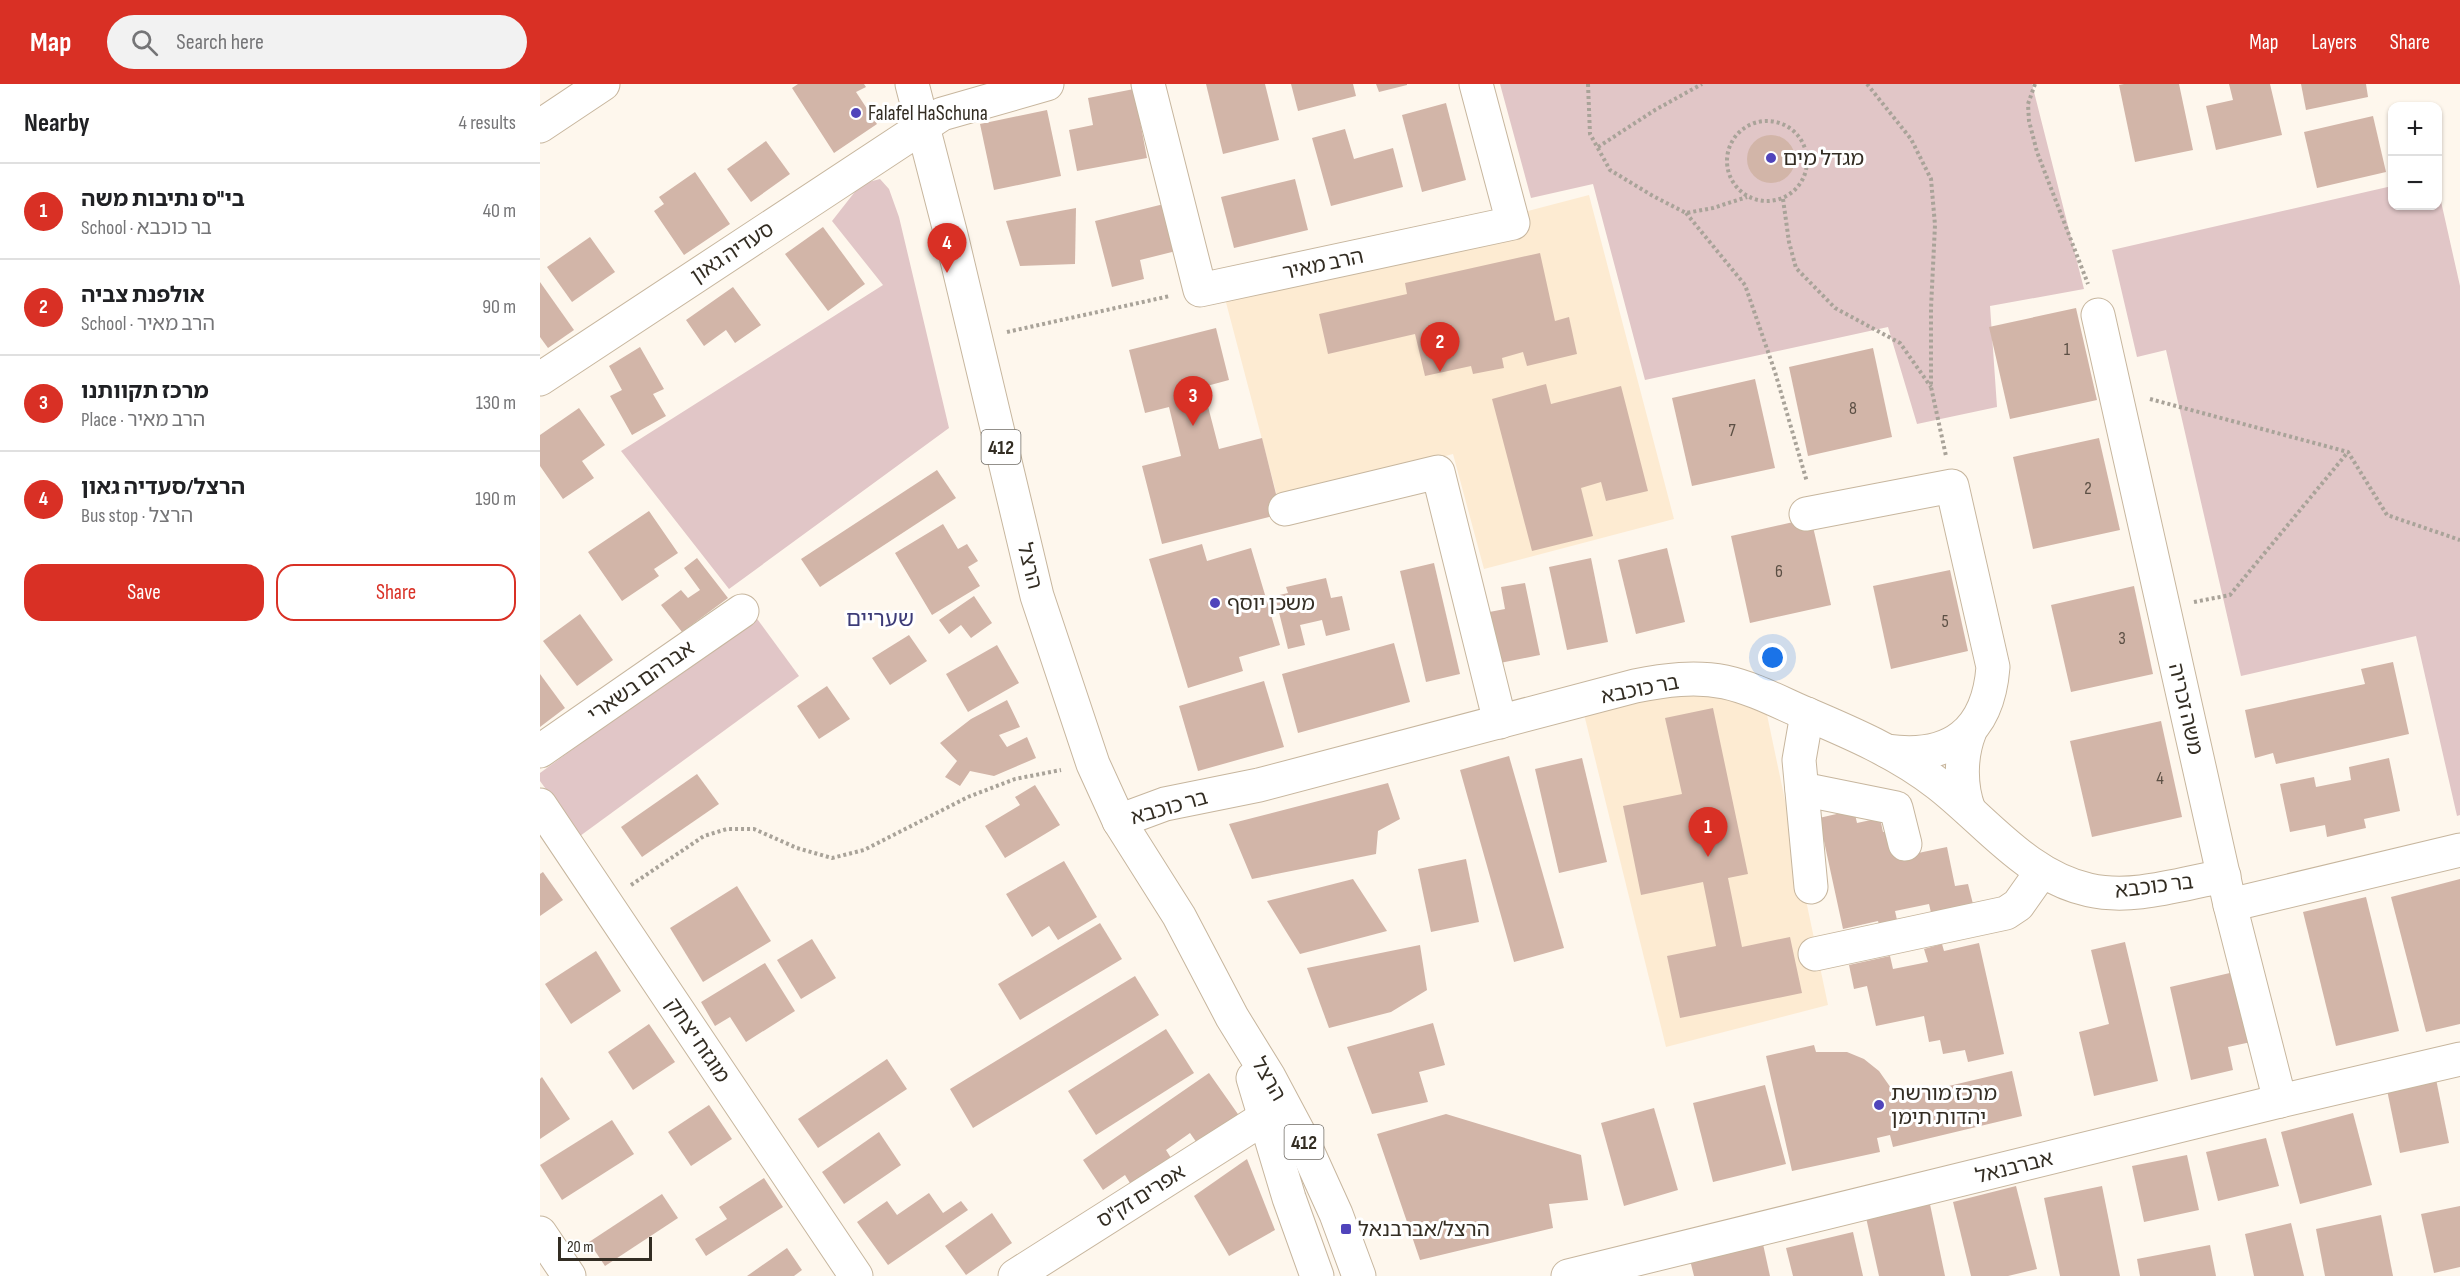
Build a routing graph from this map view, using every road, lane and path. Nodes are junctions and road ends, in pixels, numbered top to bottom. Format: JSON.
{"nodes":[{"id":1,"x":603,"y":84,"type":"edge"},
{"id":2,"x":912,"y":84,"type":"edge"},
{"id":3,"x":1047,"y":84,"type":"edge"},
{"id":4,"x":1148,"y":84,"type":"edge"},
{"id":5,"x":1476,"y":84,"type":"edge"},
{"id":6,"x":1588,"y":84,"type":"edge"},
{"id":7,"x":1702,"y":84,"type":"edge"},
{"id":8,"x":1867,"y":84,"type":"edge"},
{"id":9,"x":2035,"y":84,"type":"edge"},
{"id":10,"x":540,"y":126,"type":"edge"},
{"id":11,"x":923,"y":126,"type":"junction"},
{"id":12,"x":1598,"y":147,"type":"junction"},
{"id":13,"x":1748,"y":197,"type":"junction"},
{"id":14,"x":1783,"y":199,"type":"junction"},
{"id":15,"x":1686,"y":213,"type":"junction"},
{"id":16,"x":1200,"y":290,"type":"junction"},
{"id":17,"x":2098,"y":315,"type":"joint"},
{"id":18,"x":976,"y":339,"type":"junction"},
{"id":19,"x":540,"y":379,"type":"edge"},
{"id":20,"x":1931,"y":387,"type":"junction"},
{"id":21,"x":2114,"y":389,"type":"junction"},
{"id":22,"x":2348,"y":452,"type":"junction"},
{"id":23,"x":1952,"y":486,"type":"junction"},
{"id":24,"x":1285,"y":509,"type":"dead end"},
{"id":25,"x":1806,"y":514,"type":"joint"},
{"id":26,"x":2460,"y":540,"type":"edge"},
{"id":27,"x":2163,"y":608,"type":"junction"},
{"id":28,"x":742,"y":610,"type":"dead end"},
{"id":29,"x":1807,"y":714,"type":"junction"},
{"id":30,"x":1500,"y":722,"type":"junction"},
{"id":31,"x":1970,"y":731,"type":"junction"},
{"id":32,"x":540,"y":751,"type":"edge"},
{"id":33,"x":1887,"y":751,"type":"junction"},
{"id":34,"x":1094,"y":764,"type":"junction"},
{"id":35,"x":1802,"y":789,"type":"junction"},
{"id":36,"x":540,"y":805,"type":"edge"},
{"id":37,"x":1969,"y":810,"type":"junction"},
{"id":38,"x":1119,"y":821,"type":"junction"},
{"id":39,"x":1905,"y":844,"type":"dead end"},
{"id":40,"x":2460,"y":850,"type":"edge"},
{"id":41,"x":2042,"y":871,"type":"junction"},
{"id":42,"x":1811,"y":887,"type":"dead end"},
{"id":43,"x":2227,"y":890,"type":"junction"},
{"id":44,"x":605,"y":902,"type":"junction"},
{"id":45,"x":1815,"y":954,"type":"dead end"},
{"id":46,"x":1232,"y":1017,"type":"junction"},
{"id":47,"x":2460,"y":1059,"type":"edge"},
{"id":48,"x":2280,"y":1101,"type":"junction"},
{"id":49,"x":1265,"y":1114,"type":"junction"},
{"id":50,"x":540,"y":1233,"type":"edge"},
{"id":51,"x":569,"y":1276,"type":"edge"},
{"id":52,"x":856,"y":1276,"type":"edge"},
{"id":53,"x":1015,"y":1276,"type":"edge"},
{"id":54,"x":1317,"y":1276,"type":"edge"},
{"id":55,"x":1359,"y":1276,"type":"edge"},
{"id":56,"x":1568,"y":1276,"type":"edge"}],
"edges":[{"from":1,"to":10,"type":"street"},
{"from":2,"to":11,"type":"street","name":"הרצל","number":"412"},
{"from":3,"to":11,"type":"street","name":"סעדיה גאון"},
{"from":4,"to":16,"type":"street"},
{"from":5,"to":16,"type":"street","name":"הרב מאיר"},
{"from":6,"to":12,"type":"path"},
{"from":7,"to":12,"type":"path"},
{"from":8,"to":20,"type":"path"},
{"from":9,"to":17,"type":"path"},
{"from":11,"to":18,"type":"street","name":"הרצל","number":"412"},
{"from":11,"to":19,"type":"street","name":"סעדיה גאון"},
{"from":12,"to":15,"type":"path"},
{"from":13,"to":14,"type":"path"},
{"from":13,"to":14,"type":"path"},
{"from":13,"to":15,"type":"path"},
{"from":14,"to":20,"type":"path"},
{"from":15,"to":25,"type":"path"},
{"from":16,"to":18,"type":"path"},
{"from":17,"to":21,"type":"street","name":"משה זכריה"},
{"from":18,"to":34,"type":"street","name":"הרצל","number":"412"},
{"from":20,"to":23,"type":"path"},
{"from":21,"to":22,"type":"path"},
{"from":21,"to":27,"type":"street","name":"משה זכריה"},
{"from":22,"to":26,"type":"path"},
{"from":22,"to":27,"type":"path"},
{"from":23,"to":25,"type":"street"},
{"from":23,"to":31,"type":"street"},
{"from":24,"to":30,"type":"street"},
{"from":27,"to":43,"type":"street","name":"משה זכריה"},
{"from":28,"to":32,"type":"street","name":"אברהם בשארי"},
{"from":29,"to":30,"type":"street","name":"בר כוכבא"},
{"from":29,"to":33,"type":"street","name":"בר כוכבא"},
{"from":29,"to":35,"type":"street"},
{"from":30,"to":38,"type":"street","name":"בר כוכבא"},
{"from":31,"to":33,"type":"street"},
{"from":31,"to":37,"type":"street"},
{"from":33,"to":37,"type":"street","name":"בר כוכבא"},
{"from":34,"to":38,"type":"street","name":"הרצל","number":"412"},
{"from":34,"to":44,"type":"path"},
{"from":35,"to":39,"type":"street"},
{"from":35,"to":42,"type":"street"},
{"from":36,"to":44,"type":"street","name":"מוגזח יצחק"},
{"from":37,"to":41,"type":"street","name":"בר כוכבא"},
{"from":38,"to":46,"type":"street","name":"הרצל","number":"412"},
{"from":40,"to":43,"type":"street","name":"בר כוכבא"},
{"from":41,"to":43,"type":"street","name":"בר כוכבא"},
{"from":41,"to":45,"type":"street"},
{"from":43,"to":48,"type":"street","name":"משה זכריה"},
{"from":44,"to":52,"type":"street","name":"מוגזח יצחק"},
{"from":46,"to":49,"type":"street","name":"הרצל","number":"412"},
{"from":46,"to":55,"type":"street","name":"הרצל","number":"412"},
{"from":47,"to":48,"type":"street","name":"אברבנאל"},
{"from":48,"to":56,"type":"street","name":"אברבנאל"},
{"from":49,"to":53,"type":"street","name":"אפרים זק\"ס"},
{"from":49,"to":54,"type":"street","name":"הרצל","number":"412"},
{"from":50,"to":51,"type":"street"}]}
